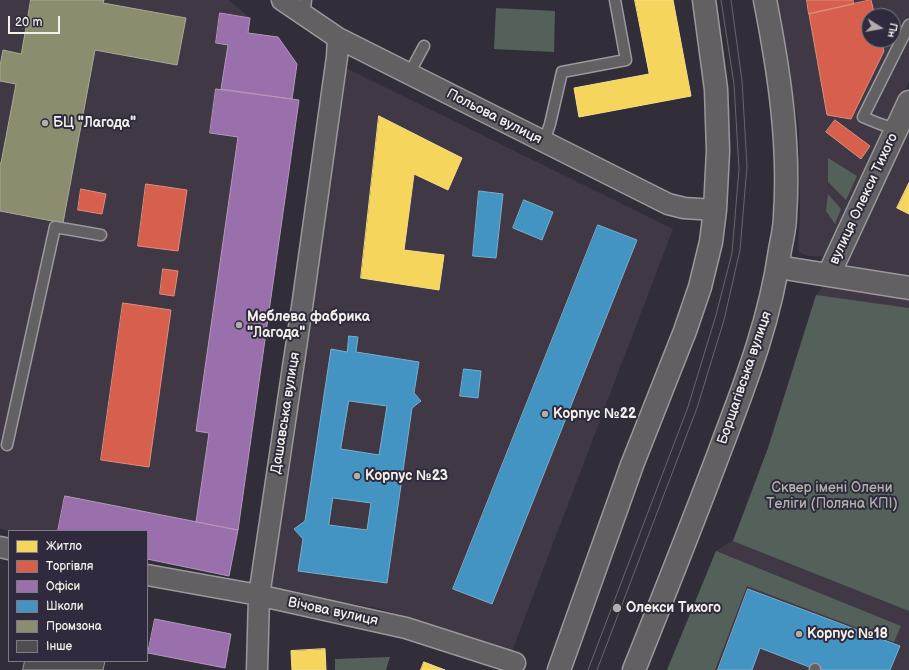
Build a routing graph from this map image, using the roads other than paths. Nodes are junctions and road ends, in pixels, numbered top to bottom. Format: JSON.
{"nodes":[{"id":1,"x":282,"y":0,"type":"edge"},
{"id":2,"x":615,"y":0,"type":"edge"},
{"id":3,"x":704,"y":0,"type":"edge"},
{"id":4,"x":765,"y":0,"type":"edge"},
{"id":5,"x":305,"y":8,"type":"edge"},
{"id":6,"x":909,"y":25,"type":"edge"},
{"id":7,"x":338,"y":38,"type":"junction"},
{"id":8,"x":424,"y":46,"type":"dead end"},
{"id":9,"x":409,"y":74,"type":"junction"},
{"id":10,"x":909,"y":102,"type":"edge"},
{"id":11,"x":896,"y":129,"type":"junction"},
{"id":12,"x":544,"y":142,"type":"junction"},
{"id":13,"x":715,"y":210,"type":"junction"},
{"id":14,"x":101,"y":235,"type":"dead end"},
{"id":15,"x":778,"y":266,"type":"junction"},
{"id":16,"x":829,"y":274,"type":"junction"},
{"id":17,"x":909,"y":288,"type":"edge"},
{"id":18,"x":7,"y":445,"type":"dead end"},
{"id":19,"x":148,"y":575,"type":"edge"},
{"id":20,"x":259,"y":596,"type":"junction"},
{"id":21,"x":515,"y":663,"type":"dead end"},
{"id":22,"x":257,"y":670,"type":"edge"},
{"id":23,"x":559,"y":670,"type":"edge"},
{"id":24,"x":634,"y":670,"type":"edge"}],
"edges":[{"from":1,"to":5,"type":"street","name":"Польова вулиця"},
{"from":2,"to":12,"type":"lane"},
{"from":3,"to":13,"type":"main road"},
{"from":4,"to":15,"type":"main road","name":"Борщагівська вулиця"},
{"from":5,"to":7,"type":"street","name":"Польова вулиця"},
{"from":6,"to":11,"type":"lane"},
{"from":7,"to":9,"type":"street","name":"Польова вулиця"},
{"from":7,"to":20,"type":"street","name":"Дашавська вулиця"},
{"from":8,"to":9,"type":"lane"},
{"from":9,"to":12,"type":"street","name":"Польова вулиця"},
{"from":10,"to":11,"type":"main road","name":"вулиця Олекси Тихого"},
{"from":11,"to":16,"type":"main road","name":"вулиця Олекси Тихого"},
{"from":12,"to":13,"type":"street","name":"Польова вулиця"},
{"from":13,"to":23,"type":"main road"},
{"from":14,"to":18,"type":"lane"},
{"from":15,"to":16,"type":"main road"},
{"from":15,"to":24,"type":"main road","name":"Борщагівська вулиця"},
{"from":16,"to":17,"type":"main road"},
{"from":19,"to":20,"type":"street","name":"Вічова вулиця"},
{"from":20,"to":21,"type":"street","name":"Вічова вулиця"},
{"from":20,"to":22,"type":"street","name":"Дашавська вулиця"}]}
